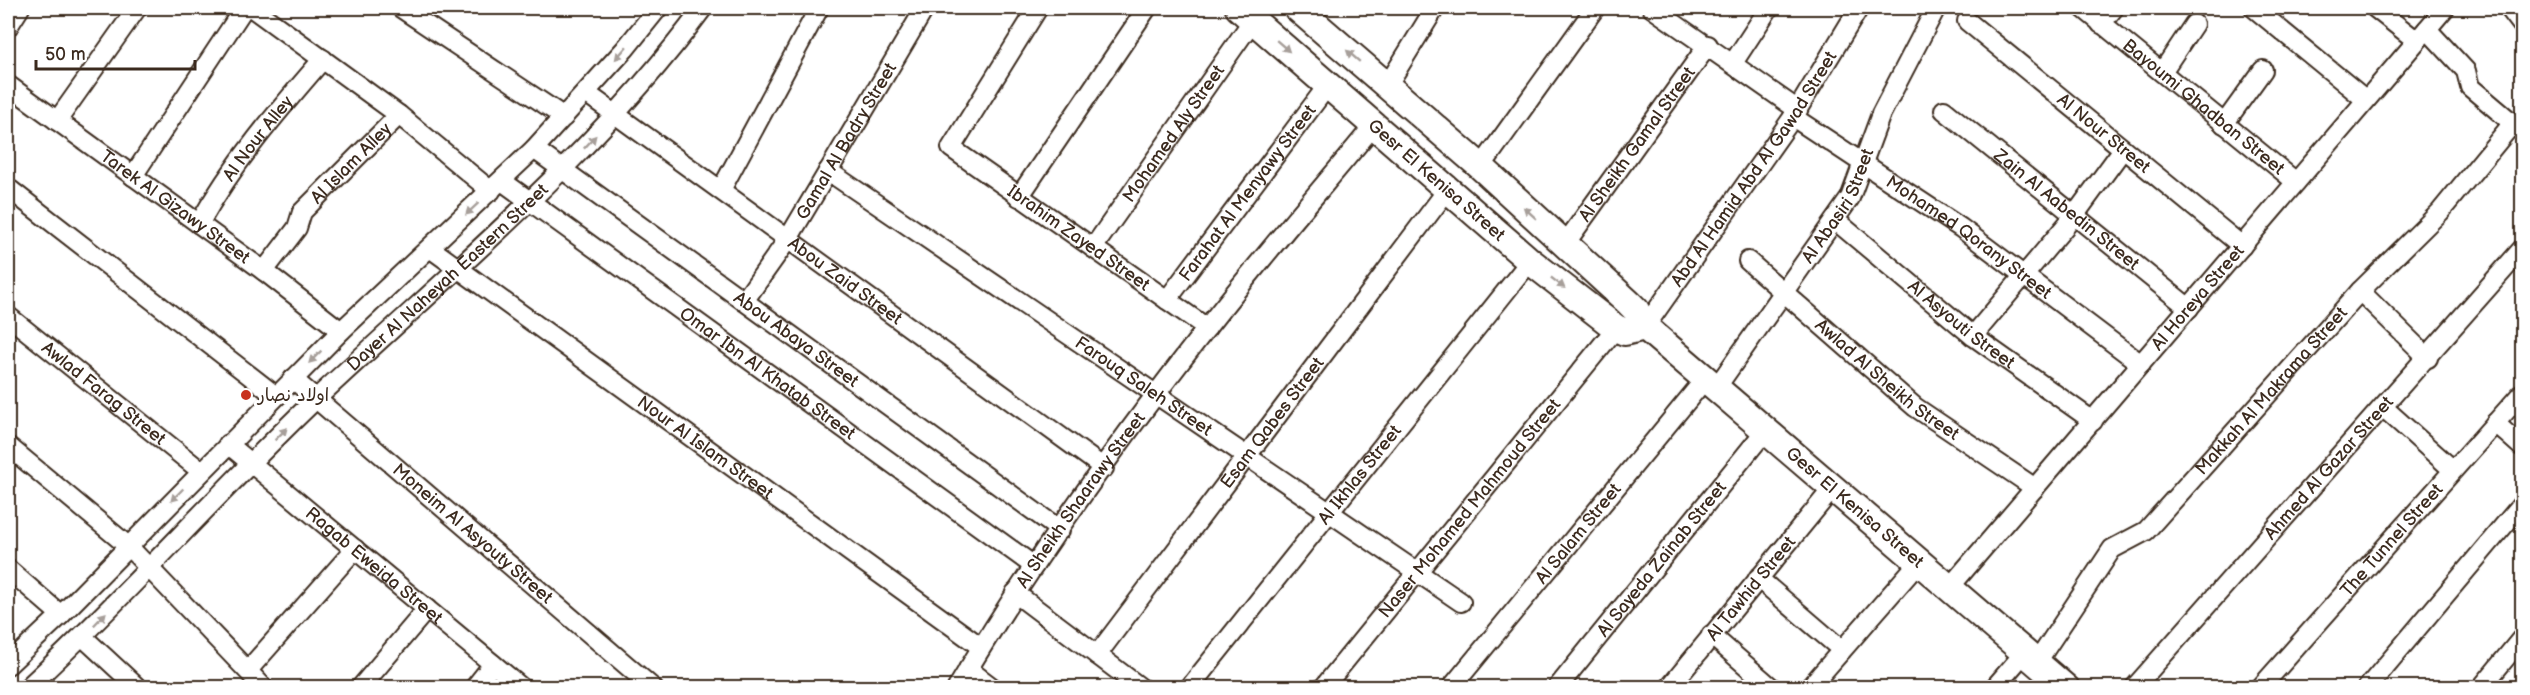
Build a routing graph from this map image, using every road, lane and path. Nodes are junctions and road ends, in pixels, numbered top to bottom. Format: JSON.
{"nodes":[{"id":1,"x":20,"y":8,"type":"edge"},
{"id":2,"x":137,"y":8,"type":"edge"},
{"id":3,"x":244,"y":8,"type":"edge"},
{"id":4,"x":252,"y":8,"type":"edge"},
{"id":5,"x":401,"y":8,"type":"edge"},
{"id":6,"x":658,"y":8,"type":"edge"},
{"id":7,"x":703,"y":8,"type":"edge"},
{"id":8,"x":819,"y":8,"type":"edge"},
{"id":9,"x":925,"y":8,"type":"edge"},
{"id":10,"x":1038,"y":8,"type":"edge"},
{"id":11,"x":1147,"y":8,"type":"edge"},
{"id":12,"x":1435,"y":8,"type":"edge"},
{"id":13,"x":1595,"y":8,"type":"edge"},
{"id":14,"x":1652,"y":8,"type":"edge"},
{"id":15,"x":1769,"y":8,"type":"edge"},
{"id":16,"x":1859,"y":8,"type":"edge"},
{"id":17,"x":1936,"y":8,"type":"edge"},
{"id":18,"x":2083,"y":8,"type":"edge"},
{"id":19,"x":2115,"y":8,"type":"edge"},
{"id":20,"x":2254,"y":8,"type":"edge"},
{"id":21,"x":2374,"y":8,"type":"edge"},
{"id":22,"x":2445,"y":8,"type":"edge"},
{"id":23,"x":2509,"y":8,"type":"edge"},
{"id":24,"x":1305,"y":10,"type":"edge"},
{"id":25,"x":1246,"y":14,"type":"edge"},
{"id":26,"x":1967,"y":21,"type":"dead end"},
{"id":27,"x":2101,"y":24,"type":"junction"},
{"id":28,"x":2194,"y":24,"type":"dead end"},
{"id":29,"x":2523,"y":24,"type":"edge"},
{"id":30,"x":8,"y":27,"type":"edge"},
{"id":31,"x":2422,"y":35,"type":"junction"},
{"id":32,"x":1708,"y":45,"type":"junction"},
{"id":33,"x":323,"y":59,"type":"junction"},
{"id":34,"x":1733,"y":63,"type":"junction"},
{"id":35,"x":2263,"y":70,"type":"dead end"},
{"id":36,"x":2162,"y":72,"type":"junction"},
{"id":37,"x":8,"y":85,"type":"edge"},
{"id":38,"x":1328,"y":85,"type":"junction"},
{"id":39,"x":1387,"y":86,"type":"junction"},
{"id":40,"x":586,"y":93,"type":"junction"},
{"id":41,"x":2366,"y":100,"type":"junction"},
{"id":42,"x":1944,"y":110,"type":"dead end"},
{"id":43,"x":1795,"y":113,"type":"junction"},
{"id":44,"x":399,"y":115,"type":"junction"},
{"id":45,"x":615,"y":115,"type":"junction"},
{"id":46,"x":564,"y":117,"type":"junction"},
{"id":47,"x":57,"y":121,"type":"junction"},
{"id":48,"x":2224,"y":124,"type":"junction"},
{"id":49,"x":1374,"y":125,"type":"junction"},
{"id":50,"x":2518,"y":127,"type":"edge"},
{"id":51,"x":534,"y":149,"type":"junction"},
{"id":52,"x":2123,"y":149,"type":"junction"},
{"id":53,"x":1863,"y":165,"type":"junction"},
{"id":54,"x":1481,"y":167,"type":"junction"},
{"id":55,"x":564,"y":170,"type":"junction"},
{"id":56,"x":828,"y":171,"type":"junction"},
{"id":57,"x":133,"y":176,"type":"junction"},
{"id":58,"x":2296,"y":182,"type":"junction"},
{"id":59,"x":497,"y":186,"type":"junction"},
{"id":60,"x":8,"y":188,"type":"edge"},
{"id":61,"x":1448,"y":189,"type":"junction"},
{"id":62,"x":721,"y":190,"type":"junction"},
{"id":63,"x":1020,"y":197,"type":"junction"},
{"id":64,"x":531,"y":202,"type":"junction"},
{"id":65,"x":2074,"y":216,"type":"junction"},
{"id":66,"x":1835,"y":220,"type":"junction"},
{"id":67,"x":199,"y":224,"type":"junction"},
{"id":68,"x":788,"y":239,"type":"junction"},
{"id":69,"x":1565,"y":244,"type":"junction"},
{"id":70,"x":2242,"y":246,"type":"junction"},
{"id":71,"x":430,"y":248,"type":"junction"},
{"id":72,"x":1093,"y":248,"type":"junction"},
{"id":73,"x":2523,"y":249,"type":"edge"},
{"id":74,"x":1530,"y":261,"type":"junction"},
{"id":75,"x":1748,"y":261,"type":"dead end"},
{"id":76,"x":458,"y":270,"type":"junction"},
{"id":77,"x":264,"y":271,"type":"junction"},
{"id":78,"x":2024,"y":276,"type":"junction"},
{"id":79,"x":2360,"y":291,"type":"junction"},
{"id":80,"x":1784,"y":292,"type":"junction"},
{"id":81,"x":1167,"y":300,"type":"junction"},
{"id":82,"x":744,"y":301,"type":"junction"},
{"id":83,"x":2189,"y":308,"type":"junction"},
{"id":84,"x":8,"y":316,"type":"edge"},
{"id":85,"x":1645,"y":327,"type":"junction"},
{"id":86,"x":1207,"y":328,"type":"junction"},
{"id":87,"x":1616,"y":328,"type":"junction"},
{"id":88,"x":341,"y":331,"type":"junction"},
{"id":89,"x":1973,"y":336,"type":"junction"},
{"id":90,"x":2428,"y":358,"type":"junction"},
{"id":91,"x":2141,"y":364,"type":"junction"},
{"id":92,"x":293,"y":379,"type":"junction"},
{"id":93,"x":1710,"y":384,"type":"junction"},
{"id":94,"x":2523,"y":393,"type":"edge"},
{"id":95,"x":1156,"y":394,"type":"junction"},
{"id":96,"x":276,"y":396,"type":"junction"},
{"id":97,"x":316,"y":398,"type":"junction"},
{"id":98,"x":2384,"y":408,"type":"junction"},
{"id":99,"x":2092,"y":421,"type":"junction"},
{"id":100,"x":2495,"y":423,"type":"junction"},
{"id":101,"x":1766,"y":431,"type":"junction"},
{"id":102,"x":228,"y":444,"type":"junction"},
{"id":103,"x":8,"y":446,"type":"edge"},
{"id":104,"x":2523,"y":447,"type":"edge"},
{"id":105,"x":1247,"y":456,"type":"junction"},
{"id":106,"x":251,"y":464,"type":"junction"},
{"id":107,"x":1104,"y":468,"type":"junction"},
{"id":108,"x":2453,"y":470,"type":"junction"},
{"id":109,"x":201,"y":471,"type":"junction"},
{"id":110,"x":1833,"y":488,"type":"junction"},
{"id":111,"x":2035,"y":488,"type":"junction"},
{"id":112,"x":2523,"y":504,"type":"edge"},
{"id":113,"x":1329,"y":513,"type":"junction"},
{"id":114,"x":1060,"y":530,"type":"junction"},
{"id":115,"x":128,"y":546,"type":"junction"},
{"id":116,"x":355,"y":549,"type":"junction"},
{"id":117,"x":1920,"y":561,"type":"junction"},
{"id":118,"x":1035,"y":566,"type":"junction"},
{"id":119,"x":150,"y":568,"type":"junction"},
{"id":120,"x":8,"y":569,"type":"edge"},
{"id":121,"x":1417,"y":572,"type":"junction"},
{"id":122,"x":1758,"y":578,"type":"junction"},
{"id":123,"x":1950,"y":587,"type":"junction"},
{"id":124,"x":1015,"y":593,"type":"junction"},
{"id":125,"x":1461,"y":602,"type":"dead end"},
{"id":126,"x":427,"y":609,"type":"junction"},
{"id":127,"x":61,"y":615,"type":"junction"},
{"id":128,"x":1711,"y":635,"type":"junction"},
{"id":129,"x":83,"y":637,"type":"junction"},
{"id":130,"x":2523,"y":638,"type":"edge"},
{"id":131,"x":981,"y":647,"type":"junction"},
{"id":132,"x":1842,"y":650,"type":"junction"},
{"id":133,"x":1097,"y":655,"type":"junction"},
{"id":134,"x":2031,"y":657,"type":"junction"},
{"id":135,"x":494,"y":664,"type":"junction"},
{"id":136,"x":8,"y":665,"type":"edge"},
{"id":137,"x":249,"y":669,"type":"junction"},
{"id":138,"x":968,"y":669,"type":"junction"},
{"id":139,"x":27,"y":687,"type":"edge"},
{"id":140,"x":138,"y":687,"type":"edge"},
{"id":141,"x":264,"y":687,"type":"edge"},
{"id":142,"x":360,"y":687,"type":"edge"},
{"id":143,"x":474,"y":687,"type":"edge"},
{"id":144,"x":522,"y":687,"type":"edge"},
{"id":145,"x":652,"y":687,"type":"edge"},
{"id":146,"x":957,"y":687,"type":"edge"},
{"id":147,"x":993,"y":687,"type":"edge"},
{"id":148,"x":1140,"y":687,"type":"edge"},
{"id":149,"x":1189,"y":687,"type":"edge"},
{"id":150,"x":1323,"y":687,"type":"edge"},
{"id":151,"x":1451,"y":687,"type":"edge"},
{"id":152,"x":1557,"y":687,"type":"edge"},
{"id":153,"x":1669,"y":687,"type":"edge"},
{"id":154,"x":1772,"y":687,"type":"edge"},
{"id":155,"x":1809,"y":687,"type":"edge"},
{"id":156,"x":1994,"y":687,"type":"edge"},
{"id":157,"x":2066,"y":687,"type":"edge"},
{"id":158,"x":2134,"y":687,"type":"edge"},
{"id":159,"x":2260,"y":687,"type":"edge"},
{"id":160,"x":2367,"y":687,"type":"edge"},
{"id":161,"x":2481,"y":687,"type":"edge"}],
"edges":[{"from":1,"to":30,"type":"street"},
{"from":2,"to":47,"type":"street"},
{"from":3,"to":57,"type":"street"},
{"from":4,"to":33,"type":"street","name":"Omar Ibn Al Khatab Street"},
{"from":5,"to":46,"type":"street"},
{"from":6,"to":40,"type":"street","name":"Dayer Al Naheyah Eastern Street","one_way":true},
{"from":7,"to":45,"type":"street","name":"Dayer Al Naheyah Eastern Street"},
{"from":8,"to":62,"type":"street"},
{"from":9,"to":56,"type":"street","name":"Gamal Al Badry Street"},
{"from":10,"to":63,"type":"street","name":"Ibrahim Zayed Street"},
{"from":11,"to":63,"type":"street"},
{"from":12,"to":39,"type":"street"},
{"from":13,"to":54,"type":"street"},
{"from":14,"to":32,"type":"street","name":"Mohamed Qorany Street"},
{"from":15,"to":34,"type":"street"},
{"from":16,"to":43,"type":"street","name":"Abd Al Hamid Abd Al Gawad Street"},
{"from":17,"to":53,"type":"street","name":"Al Abasiri Street"},
{"from":18,"to":27,"type":"street","name":"Bayoumi Ghadban Street"},
{"from":19,"to":27,"type":"street"},
{"from":20,"to":41,"type":"street"},
{"from":21,"to":31,"type":"street"},
{"from":22,"to":31,"type":"street","name":"Al Horeya Street"},
{"from":23,"to":29,"type":"street"},
{"from":39,"to":24,"type":"main road","name":"Gesr El Kenisa Street","one_way":true},
{"from":25,"to":38,"type":"main road","name":"Gesr El Kenisa Street","one_way":true},
{"from":25,"to":72,"type":"street","name":"Mohamed Aly Street"},
{"from":26,"to":52,"type":"street","name":"Al Nour Street"},
{"from":27,"to":36,"type":"street","name":"Bayoumi Ghadban Street"},
{"from":28,"to":36,"type":"street"},
{"from":31,"to":41,"type":"street","name":"Al Horeya Street"},
{"from":31,"to":50,"type":"street"},
{"from":32,"to":34,"type":"street","name":"Mohamed Qorany Street"},
{"from":32,"to":69,"type":"street","name":"Al Sheikh Gamal Street"},
{"from":33,"to":44,"type":"street","name":"Omar Ibn Al Khatab Street"},
{"from":33,"to":67,"type":"street","name":"Al Nour Alley"},
{"from":34,"to":43,"type":"street","name":"Mohamed Qorany Street"},
{"from":35,"to":48,"type":"street"},
{"from":36,"to":48,"type":"street","name":"Bayoumi Ghadban Street"},
{"from":37,"to":47,"type":"street","name":"Tarek Al Gizawy Street"},
{"from":38,"to":49,"type":"main road","name":"Gesr El Kenisa Street"},
{"from":38,"to":81,"type":"street","name":"Farahat Al Menyawy Street"},
{"from":39,"to":54,"type":"main road","name":"Gesr El Kenisa Street"},
{"from":40,"to":45,"type":"street","name":"Abou Zaid Street"},
{"from":40,"to":46,"type":"street","name":"Dayer Al Naheyah Eastern Street"},
{"from":41,"to":58,"type":"street","name":"Al Horeya Street"},
{"from":42,"to":65,"type":"street","name":"Zain Al Aabedin Street"},
{"from":43,"to":53,"type":"street","name":"Mohamed Qorany Street"},
{"from":43,"to":85,"type":"street","name":"Abd Al Hamid Abd Al Gawad Street"},
{"from":44,"to":59,"type":"street","name":"Omar Ibn Al Khatab Street"},
{"from":44,"to":77,"type":"street","name":"Al Islam Alley"},
{"from":55,"to":45,"type":"street","name":"Dayer Al Naheyah Eastern Street","one_way":true},
{"from":45,"to":62,"type":"street","name":"Abou Zaid Street"},
{"from":46,"to":51,"type":"street","name":"Dayer Al Naheyah Eastern Street"},
{"from":47,"to":57,"type":"street","name":"Tarek Al Gizawy Street"},
{"from":48,"to":58,"type":"street","name":"Bayoumi Ghadban Street"},
{"from":49,"to":61,"type":"main road","name":"Gesr El Kenisa Street"},
{"from":49,"to":86,"type":"street","name":"Al Sheikh Shaarawy Street"},
{"from":50,"to":79,"type":"street","name":"Makkah Al Makrama Street"},
{"from":51,"to":55,"type":"street","name":"Abou Abaya Street"},
{"from":51,"to":59,"type":"street","name":"Dayer Al Naheyah Eastern Street"},
{"from":52,"to":65,"type":"street"},
{"from":52,"to":70,"type":"street","name":"Al Nour Street"},
{"from":53,"to":66,"type":"street","name":"Al Abasiri Street"},
{"from":53,"to":78,"type":"street","name":"Mohamed Qorany Street"},
{"from":69,"to":54,"type":"main road","name":"Gesr El Kenisa Street","one_way":true},
{"from":55,"to":64,"type":"street","name":"Dayer Al Naheyah Eastern Street"},
{"from":55,"to":82,"type":"street","name":"Abou Abaya Street"},
{"from":56,"to":68,"type":"street","name":"Gamal Al Badry Street"},
{"from":56,"to":95,"type":"street","name":"Farouq Saleh Street"},
{"from":57,"to":67,"type":"street","name":"Tarek Al Gizawy Street"},
{"from":58,"to":70,"type":"street","name":"Al Horeya Street"},
{"from":59,"to":64,"type":"street","name":"Omar Ibn Al Khatab Street"},
{"from":59,"to":71,"type":"street","name":"Dayer Al Naheyah Eastern Street","one_way":true},
{"from":60,"to":96,"type":"street"},
{"from":61,"to":74,"type":"main road","name":"Gesr El Kenisa Street"},
{"from":61,"to":105,"type":"street","name":"Esam Qabes Street"},
{"from":62,"to":68,"type":"street","name":"Abou Zaid Street"},
{"from":63,"to":72,"type":"street","name":"Ibrahim Zayed Street"},
{"from":64,"to":76,"type":"street","name":"Dayer Al Naheyah Eastern Street"},
{"from":64,"to":118,"type":"street","name":"Omar Ibn Al Khatab Street"},
{"from":65,"to":78,"type":"street"},
{"from":65,"to":83,"type":"street","name":"Zain Al Aabedin Street"},
{"from":66,"to":80,"type":"street","name":"Al Abasiri Street"},
{"from":66,"to":89,"type":"street","name":"Al Asyouti Street"},
{"from":67,"to":77,"type":"street","name":"Tarek Al Gizawy Street"},
{"from":68,"to":82,"type":"street","name":"Gamal Al Badry Street"},
{"from":68,"to":107,"type":"street","name":"Abou Zaid Street"},
{"from":69,"to":85,"type":"main road","name":"Gesr El Kenisa Street"},
{"from":70,"to":83,"type":"street","name":"Al Horeya Street"},
{"from":71,"to":76,"type":"street","name":"Nour Al Islam Street"},
{"from":71,"to":88,"type":"street","name":"Dayer Al Naheyah Eastern Street"},
{"from":72,"to":81,"type":"street","name":"Ibrahim Zayed Street"},
{"from":73,"to":90,"type":"street","name":"Ahmed Al Gazar Street"},
{"from":74,"to":87,"type":"main road","name":"Gesr El Kenisa Street","one_way":true},
{"from":74,"to":113,"type":"street","name":"Al Ikhlas Street"},
{"from":75,"to":80,"type":"street","name":"Awlad Al Sheikh Street"},
{"from":76,"to":97,"type":"street","name":"Dayer Al Naheyah Eastern Street"},
{"from":76,"to":131,"type":"street","name":"Nour Al Islam Street"},
{"from":77,"to":88,"type":"street","name":"Tarek Al Gizawy Street"},
{"from":78,"to":89,"type":"street"},
{"from":78,"to":91,"type":"street","name":"Mohamed Qorany Street"},
{"from":79,"to":90,"type":"street"},
{"from":79,"to":134,"type":"street","name":"Makkah Al Makrama Street"},
{"from":80,"to":93,"type":"street","name":"Al Abasiri Street"},
{"from":80,"to":111,"type":"street","name":"Awlad Al Sheikh Street"},
{"from":81,"to":86,"type":"street","name":"Ibrahim Zayed Street"},
{"from":82,"to":114,"type":"street","name":"Abou Abaya Street"},
{"from":83,"to":91,"type":"street","name":"Al Horeya Street"},
{"from":84,"to":109,"type":"street","name":"Awlad Farag Street"},
{"from":85,"to":87,"type":"main road"},
{"from":85,"to":93,"type":"main road","name":"Gesr El Kenisa Street"},
{"from":86,"to":95,"type":"street","name":"Al Sheikh Shaarawy Street"},
{"from":87,"to":121,"type":"street","name":"Naser Mohamed Mahmoud Street"},
{"from":88,"to":92,"type":"street","name":"Dayer Al Naheyah Eastern Street","one_way":true},
{"from":89,"to":99,"type":"street","name":"Al Asyouti Street"},
{"from":90,"to":98,"type":"street","name":"Ahmed Al Gazar Street"},
{"from":91,"to":99,"type":"street","name":"Al Horeya Street"},
{"from":92,"to":96,"type":"street","name":"Dayer Al Naheyah Eastern Street"},
{"from":92,"to":97,"type":"street","name":"Moneim Al Asyouty Street"},
{"from":93,"to":101,"type":"main road","name":"Gesr El Kenisa Street"},
{"from":93,"to":151,"type":"street","name":"Al Salam Street"},
{"from":94,"to":100,"type":"street","name":"The Tunnel Street"},
{"from":95,"to":105,"type":"street","name":"Farouq Saleh Street"},
{"from":95,"to":107,"type":"street","name":"Al Sheikh Shaarawy Street"},
{"from":96,"to":102,"type":"street","name":"Dayer Al Naheyah Eastern Street"},
{"from":106,"to":97,"type":"street","name":"Dayer Al Naheyah Eastern Street","one_way":true},
{"from":97,"to":145,"type":"street","name":"Moneim Al Asyouty Street"},
{"from":98,"to":108,"type":"street"},
{"from":98,"to":158,"type":"street","name":"Ahmed Al Gazar Street"},
{"from":99,"to":111,"type":"street","name":"Al Horeya Street"},
{"from":100,"to":104,"type":"street"},
{"from":100,"to":108,"type":"street","name":"The Tunnel Street"},
{"from":101,"to":110,"type":"main road","name":"Gesr El Kenisa Street"},
{"from":101,"to":152,"type":"street","name":"Al Sayeda Zainab Street"},
{"from":102,"to":106,"type":"street","name":"Ragab Eweida Street"},
{"from":102,"to":109,"type":"street","name":"Dayer Al Naheyah Eastern Street"},
{"from":103,"to":115,"type":"street"},
{"from":105,"to":113,"type":"street","name":"Farouq Saleh Street"},
{"from":105,"to":133,"type":"street","name":"Esam Qabes Street"},
{"from":106,"to":116,"type":"street","name":"Ragab Eweida Street"},
{"from":106,"to":119,"type":"street","name":"Dayer Al Naheyah Eastern Street"},
{"from":107,"to":114,"type":"street","name":"Al Sheikh Shaarawy Street"},
{"from":108,"to":159,"type":"street","name":"The Tunnel Street"},
{"from":109,"to":115,"type":"street","name":"Dayer Al Naheyah Eastern Street","one_way":true},
{"from":110,"to":117,"type":"main road","name":"Gesr El Kenisa Street"},
{"from":110,"to":122,"type":"street","name":"Al Tawhid Street"},
{"from":111,"to":123,"type":"street","name":"Al Horeya Street"},
{"from":112,"to":160,"type":"street"},
{"from":113,"to":121,"type":"street","name":"Farouq Saleh Street"},
{"from":113,"to":149,"type":"street","name":"Al Ikhlas Street"},
{"from":114,"to":118,"type":"street","name":"Al Sheikh Shaarawy Street"},
{"from":115,"to":119,"type":"street"},
{"from":115,"to":127,"type":"street","name":"Dayer Al Naheyah Eastern Street"},
{"from":116,"to":126,"type":"street","name":"Ragab Eweida Street"},
{"from":116,"to":137,"type":"street"},
{"from":117,"to":123,"type":"main road","name":"Gesr El Kenisa Street"},
{"from":117,"to":132,"type":"street"},
{"from":118,"to":124,"type":"street","name":"Al Sheikh Shaarawy Street"},
{"from":129,"to":119,"type":"street","name":"Dayer Al Naheyah Eastern Street","one_way":true},
{"from":119,"to":137,"type":"street"},
{"from":120,"to":127,"type":"street"},
{"from":121,"to":125,"type":"street","name":"Farouq Saleh Street"},
{"from":121,"to":150,"type":"street","name":"Naser Mohamed Mahmoud Street"},
{"from":122,"to":128,"type":"street","name":"Al Tawhid Street"},
{"from":122,"to":132,"type":"street"},
{"from":123,"to":134,"type":"main road","name":"Gesr El Kenisa Street"},
{"from":124,"to":131,"type":"street","name":"Al Sheikh Shaarawy Street"},
{"from":124,"to":133,"type":"street"},
{"from":126,"to":135,"type":"street","name":"Ragab Eweida Street"},
{"from":126,"to":142,"type":"street"},
{"from":127,"to":136,"type":"street","name":"Dayer Al Naheyah Eastern Street"},
{"from":128,"to":153,"type":"street","name":"Al Tawhid Street"},
{"from":128,"to":154,"type":"street"},
{"from":129,"to":139,"type":"street","name":"Dayer Al Naheyah Eastern Street"},
{"from":129,"to":140,"type":"street"},
{"from":130,"to":161,"type":"street"},
{"from":131,"to":138,"type":"street","name":"Al Sheikh Shaarawy Street"},
{"from":132,"to":155,"type":"street"},
{"from":133,"to":148,"type":"street"},
{"from":134,"to":156,"type":"street","name":"Makkah Al Makrama Street"},
{"from":134,"to":157,"type":"main road","name":"Gesr El Kenisa Street"},
{"from":135,"to":143,"type":"street"},
{"from":135,"to":144,"type":"street","name":"Ragab Eweida Street"},
{"from":137,"to":141,"type":"street"},
{"from":138,"to":146,"type":"street","name":"Al Sheikh Shaarawy Street"},
{"from":138,"to":147,"type":"street"}]}
